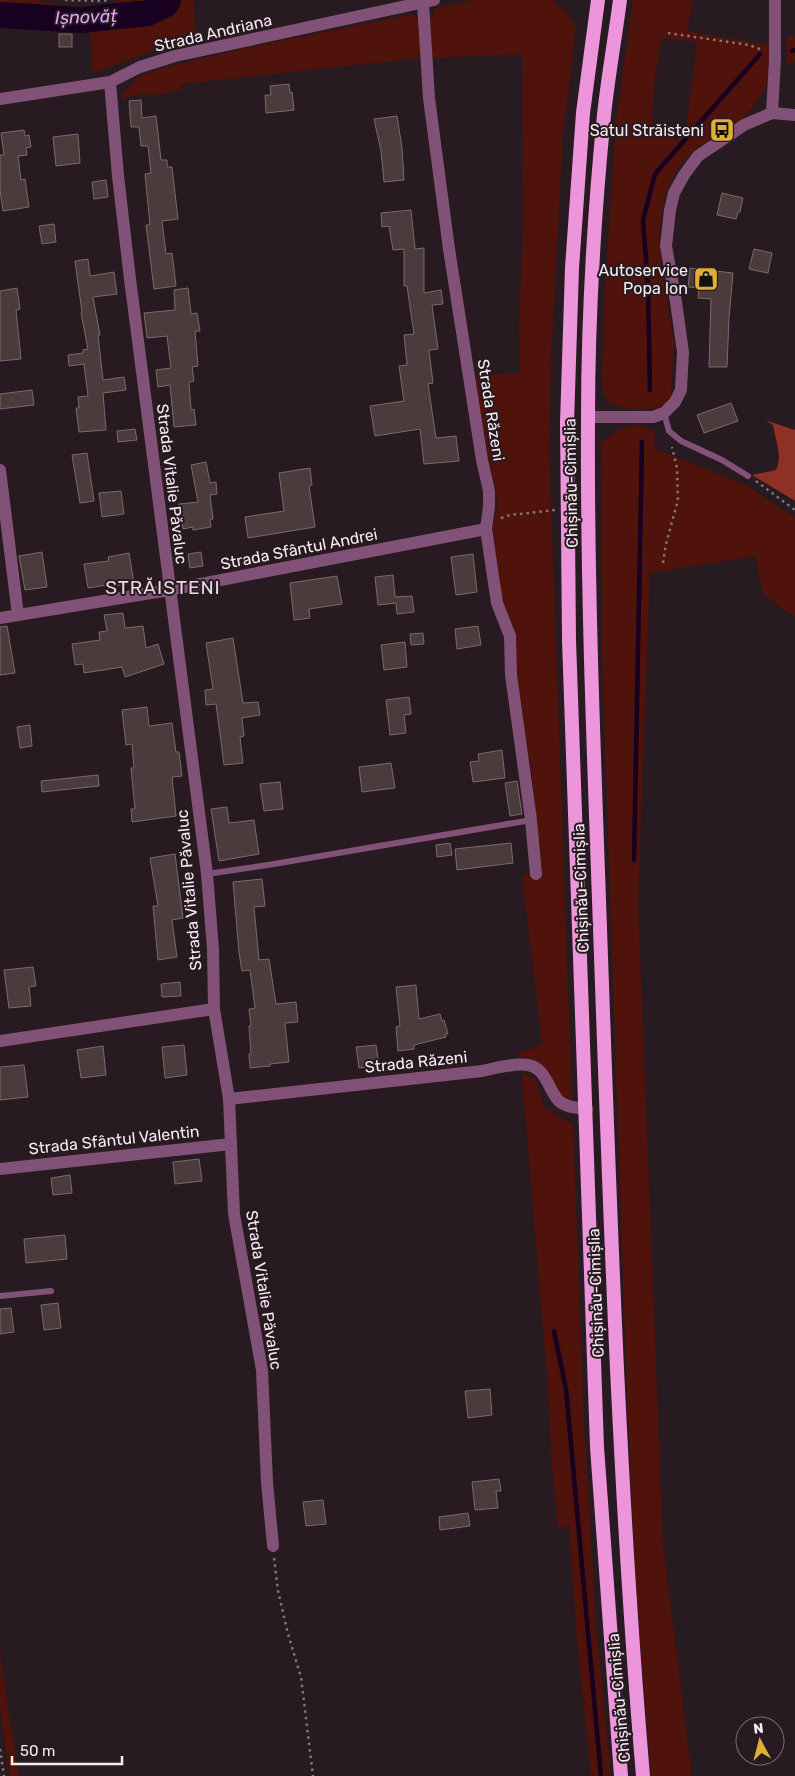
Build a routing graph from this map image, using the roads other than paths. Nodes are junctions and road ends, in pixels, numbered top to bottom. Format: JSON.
{"nodes":[{"id":1,"x":598,"y":0,"type":"edge"},
{"id":2,"x":620,"y":0,"type":"edge"},
{"id":3,"x":776,"y":0,"type":"edge"},
{"id":4,"x":428,"y":1,"type":"edge"},
{"id":5,"x":408,"y":3,"type":"edge"},
{"id":6,"x":110,"y":82,"type":"junction"},
{"id":7,"x":0,"y":99,"type":"edge"},
{"id":8,"x":772,"y":113,"type":"junction"},
{"id":9,"x":795,"y":115,"type":"edge"},
{"id":10,"x":664,"y":413,"type":"junction"},
{"id":11,"x":588,"y":417,"type":"junction"},
{"id":12,"x":0,"y":470,"type":"edge"},
{"id":13,"x":748,"y":476,"type":"road end"},
{"id":14,"x":486,"y":529,"type":"junction"},
{"id":15,"x":169,"y":590,"type":"junction"},
{"id":16,"x":18,"y":615,"type":"junction"},
{"id":17,"x":0,"y":618,"type":"edge"},
{"id":18,"x":531,"y":820,"type":"junction"},
{"id":19,"x":208,"y":874,"type":"junction"},
{"id":20,"x":536,"y":874,"type":"dead end"},
{"id":21,"x":214,"y":1010,"type":"junction"},
{"id":22,"x":0,"y":1041,"type":"edge"},
{"id":23,"x":229,"y":1099,"type":"junction"},
{"id":24,"x":587,"y":1109,"type":"junction"},
{"id":25,"x":231,"y":1144,"type":"junction"},
{"id":26,"x":0,"y":1169,"type":"edge"},
{"id":27,"x":51,"y":1291,"type":"dead end"},
{"id":28,"x":0,"y":1296,"type":"edge"},
{"id":29,"x":273,"y":1546,"type":"road end"},
{"id":30,"x":621,"y":1776,"type":"edge"},
{"id":31,"x":643,"y":1776,"type":"edge"}],
"edges":[{"from":1,"to":24,"type":"highway","name":"Chișinău-Cimișlia"},
{"from":2,"to":11,"type":"highway","name":"Chișinău-Cimișlia"},
{"from":3,"to":8,"type":"street"},
{"from":4,"to":5,"type":"street","name":"Strada Andriana"},
{"from":4,"to":14,"type":"street","name":"Strada Răzeni"},
{"from":5,"to":6,"type":"street","name":"Strada Andriana"},
{"from":6,"to":7,"type":"street","name":"Strada Andriana"},
{"from":6,"to":15,"type":"street","name":"Strada Vitalie Păvaluc"},
{"from":8,"to":9,"type":"street"},
{"from":8,"to":10,"type":"street"},
{"from":10,"to":11,"type":"street"},
{"from":10,"to":13,"type":"lane"},
{"from":11,"to":31,"type":"highway","name":"Chișinău-Cimișlia"},
{"from":12,"to":16,"type":"street"},
{"from":14,"to":15,"type":"street","name":"Strada Sfântul Andrei"},
{"from":14,"to":18,"type":"street","name":"Strada Răzeni"},
{"from":15,"to":16,"type":"street","name":"Strada Sfântul Andrei"},
{"from":15,"to":19,"type":"street","name":"Strada Vitalie Păvaluc"},
{"from":16,"to":17,"type":"street","name":"Strada Sfântul Andrei"},
{"from":18,"to":19,"type":"lane"},
{"from":18,"to":20,"type":"street","name":"Strada Răzeni"},
{"from":19,"to":21,"type":"street","name":"Strada Vitalie Păvaluc"},
{"from":21,"to":22,"type":"street"},
{"from":21,"to":23,"type":"street","name":"Strada Vitalie Păvaluc"},
{"from":23,"to":24,"type":"street","name":"Strada Răzeni"},
{"from":23,"to":25,"type":"street","name":"Strada Vitalie Păvaluc"},
{"from":24,"to":30,"type":"highway","name":"Chișinău-Cimișlia"},
{"from":25,"to":26,"type":"street","name":"Strada Sfântul Valentin"},
{"from":25,"to":29,"type":"street","name":"Strada Vitalie Păvaluc"},
{"from":27,"to":28,"type":"lane"}]}
